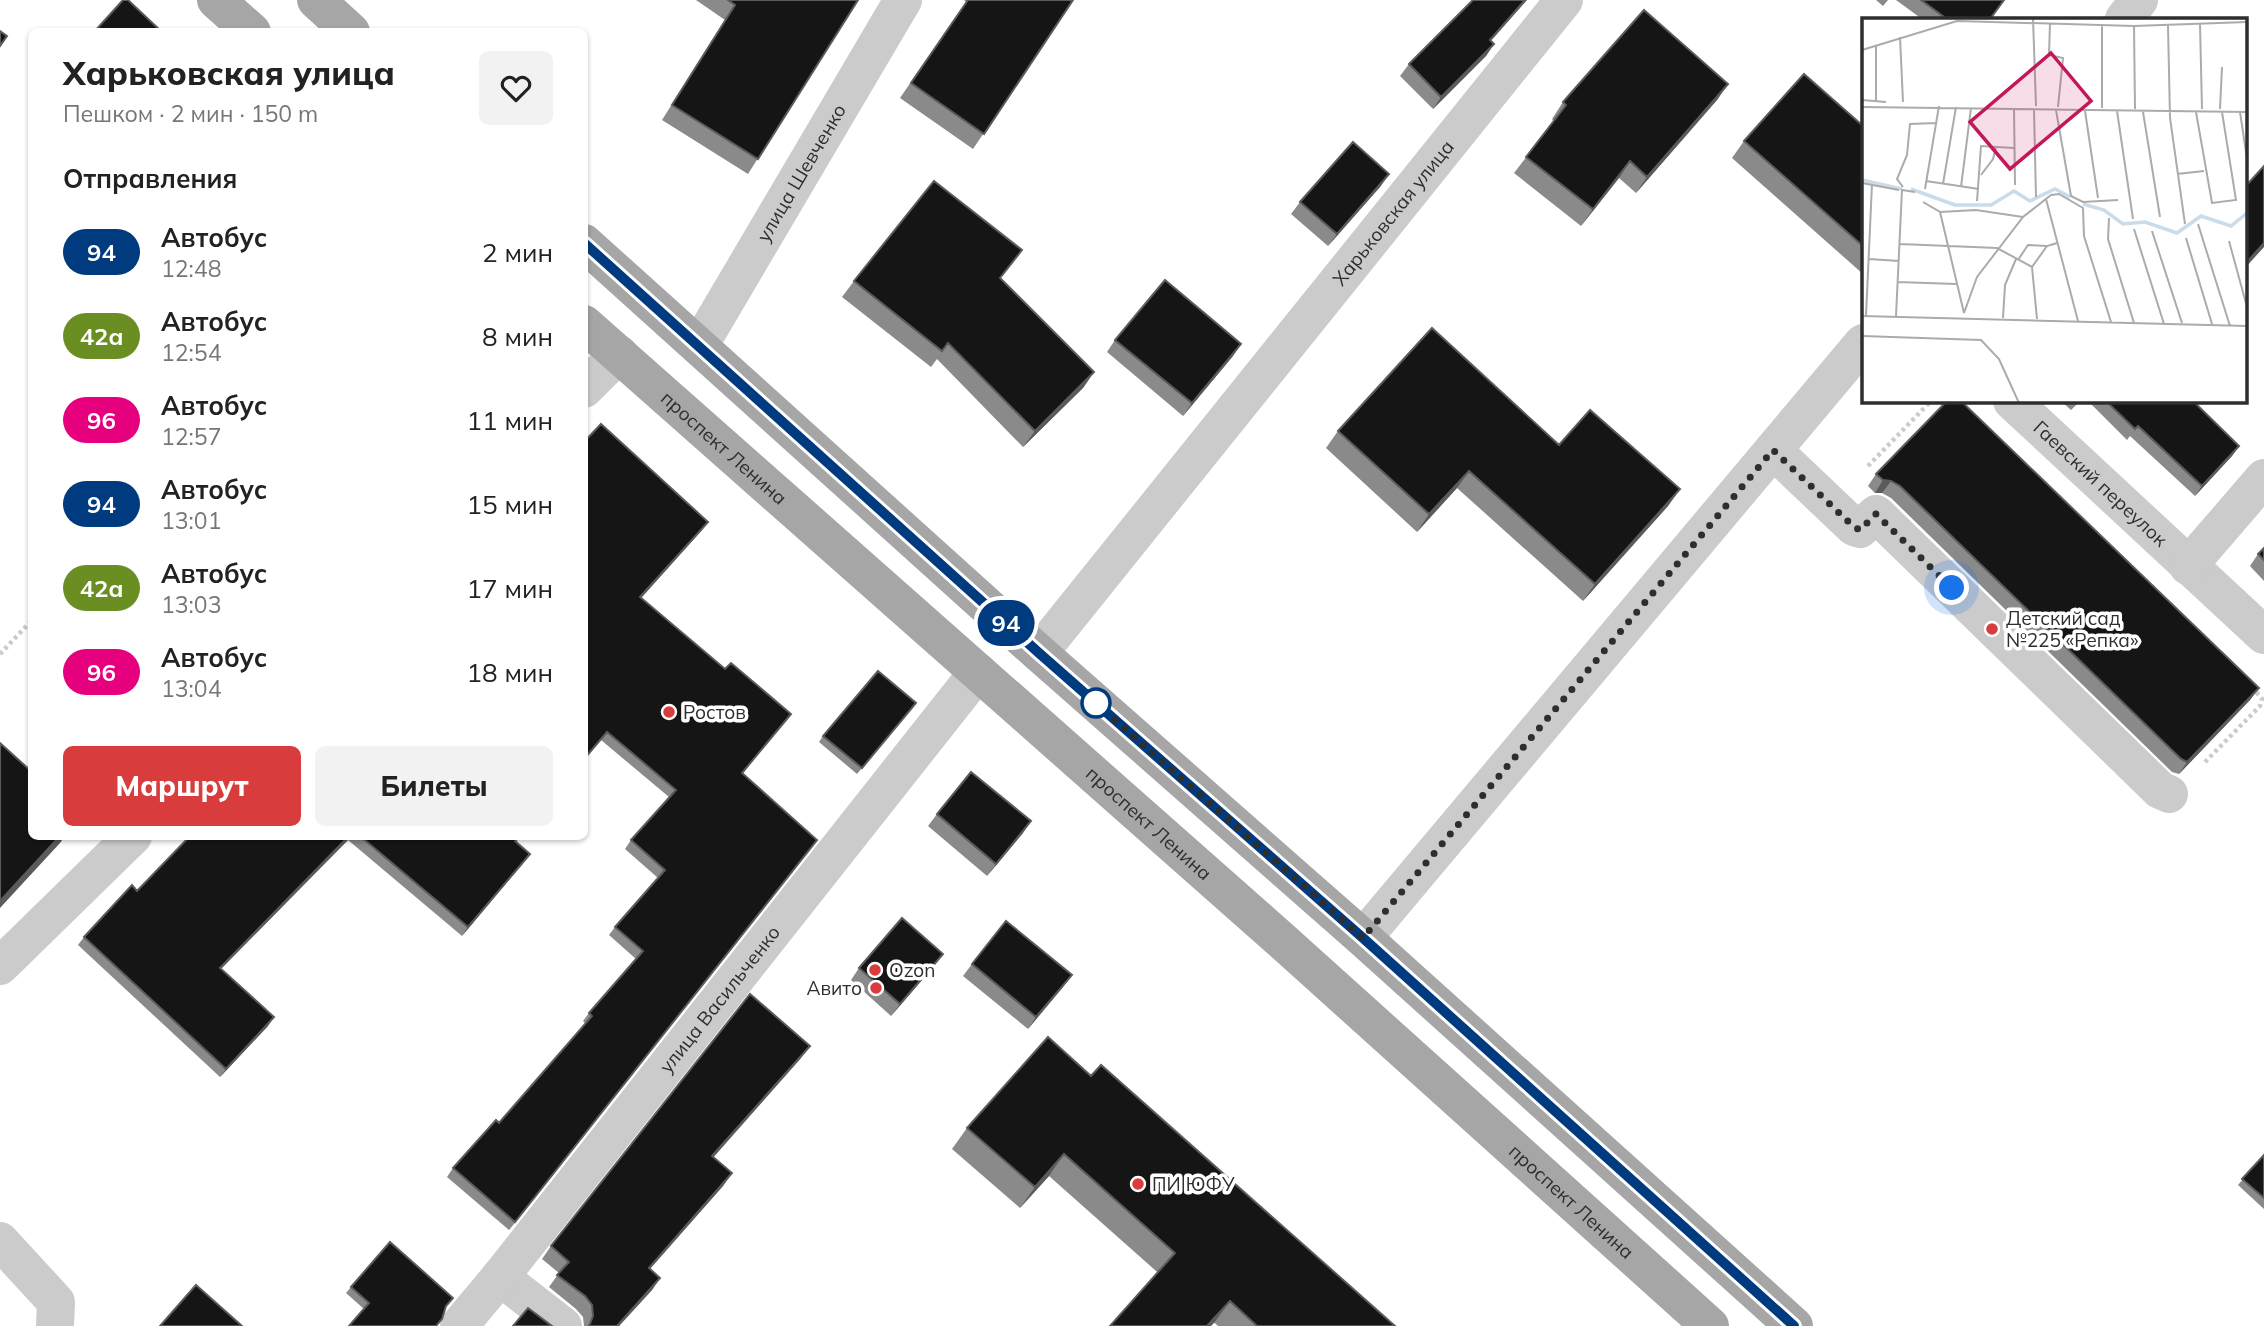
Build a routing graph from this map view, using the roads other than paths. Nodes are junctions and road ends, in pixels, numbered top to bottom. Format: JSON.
{"nodes":[{"id":1,"x":216,"y":0,"type":"edge"},
{"id":2,"x":316,"y":0,"type":"edge"},
{"id":3,"x":903,"y":0,"type":"edge"},
{"id":4,"x":1564,"y":0,"type":"edge"},
{"id":5,"x":2139,"y":0,"type":"edge"},
{"id":6,"x":2125,"y":18,"type":"edge"},
{"id":7,"x":248,"y":28,"type":"edge"},
{"id":8,"x":347,"y":28,"type":"edge"},
{"id":9,"x":588,"y":247,"type":"edge"},
{"id":10,"x":588,"y":327,"type":"edge"},
{"id":11,"x":1862,"y":344,"type":"edge"},
{"id":12,"x":699,"y":346,"type":"junction"},
{"id":13,"x":620,"y":354,"type":"junction"},
{"id":14,"x":588,"y":385,"type":"edge"},
{"id":15,"x":2013,"y":402,"type":"edge"},
{"id":16,"x":1773,"y":450,"type":"junction"},
{"id":17,"x":2264,"y":478,"type":"edge"},
{"id":18,"x":2188,"y":566,"type":"junction"},
{"id":19,"x":2264,"y":635,"type":"edge"},
{"id":20,"x":1039,"y":653,"type":"junction"},
{"id":21,"x":978,"y":672,"type":"junction"},
{"id":22,"x":2169,"y":794,"type":"road end"},
{"id":23,"x":129,"y":840,"type":"edge"},
{"id":24,"x":1363,"y":938,"type":"junction"},
{"id":25,"x":0,"y":966,"type":"edge"},
{"id":26,"x":0,"y":1241,"type":"edge"},
{"id":27,"x":500,"y":1277,"type":"junction"},
{"id":28,"x":55,"y":1326,"type":"edge"},
{"id":29,"x":459,"y":1326,"type":"edge"},
{"id":30,"x":563,"y":1326,"type":"edge"},
{"id":31,"x":1710,"y":1326,"type":"edge"},
{"id":32,"x":1794,"y":1326,"type":"edge"}],
"edges":[{"from":1,"to":7,"type":"main road"},
{"from":2,"to":8,"type":"main road"},
{"from":3,"to":12,"type":"street","name":"улица Шевченко"},
{"from":4,"to":20,"type":"street","name":"Харьковская улица"},
{"from":5,"to":6,"type":"street"},
{"from":9,"to":12,"type":"main road"},
{"from":10,"to":13,"type":"main road","name":"проспект Ленина"},
{"from":11,"to":16,"type":"street"},
{"from":12,"to":20,"type":"main road"},
{"from":13,"to":14,"type":"street"},
{"from":13,"to":21,"type":"main road","name":"проспект Ленина"},
{"from":15,"to":18,"type":"street","name":"Гаевский переулок"},
{"from":16,"to":22,"type":"street"},
{"from":16,"to":24,"type":"street"},
{"from":17,"to":18,"type":"street"},
{"from":18,"to":19,"type":"street","name":"Гаевский переулок"},
{"from":20,"to":24,"type":"main road"},
{"from":21,"to":27,"type":"street","name":"улица Васильченко"},
{"from":21,"to":31,"type":"main road","name":"проспект Ленина"},
{"from":23,"to":25,"type":"street"},
{"from":24,"to":32,"type":"main road"},
{"from":26,"to":28,"type":"street"},
{"from":27,"to":29,"type":"street","name":"улица Васильченко"},
{"from":27,"to":30,"type":"street"}]}
